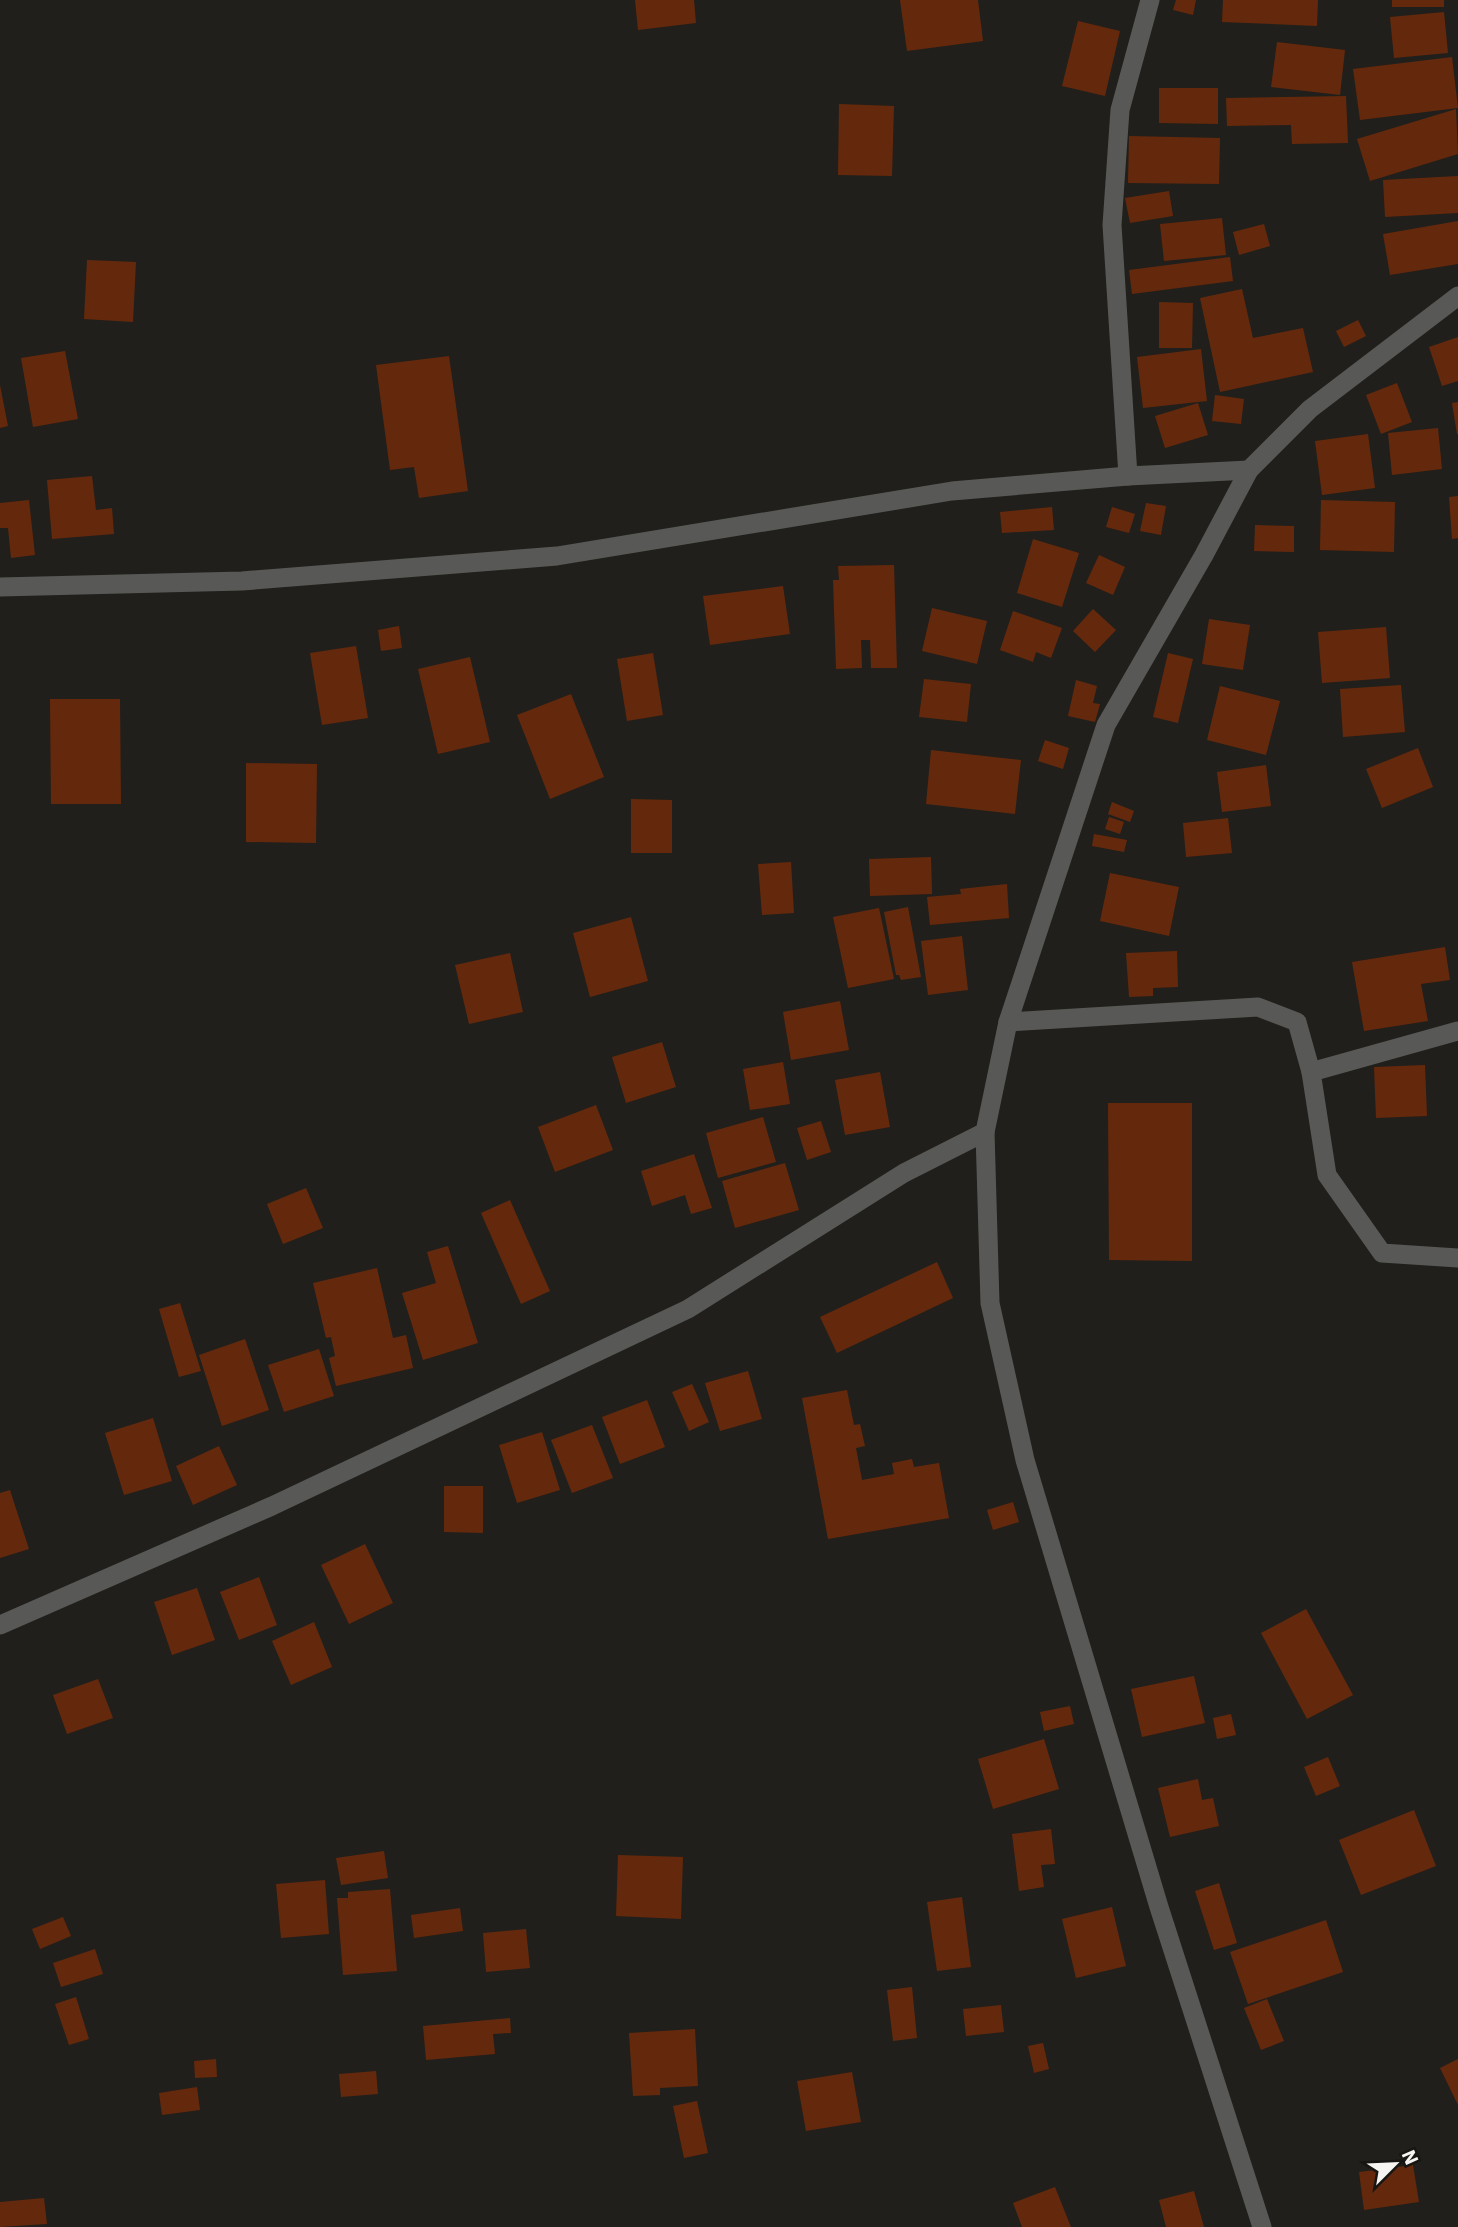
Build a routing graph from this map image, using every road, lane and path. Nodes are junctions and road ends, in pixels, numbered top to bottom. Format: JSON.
{"nodes":[{"id":1,"x":1150,"y":0,"type":"edge"},
{"id":2,"x":1458,"y":296,"type":"edge"},
{"id":3,"x":1249,"y":470,"type":"junction"},
{"id":4,"x":1128,"y":476,"type":"junction"},
{"id":5,"x":0,"y":587,"type":"edge"},
{"id":6,"x":1008,"y":1022,"type":"junction"},
{"id":7,"x":1458,"y":1031,"type":"edge"},
{"id":8,"x":1311,"y":1072,"type":"junction"},
{"id":9,"x":985,"y":1132,"type":"junction"},
{"id":10,"x":1458,"y":1258,"type":"edge"},
{"id":11,"x":0,"y":1625,"type":"edge"},
{"id":12,"x":1262,"y":2227,"type":"edge"}],
"edges":[{"from":1,"to":4,"type":"street"},
{"from":2,"to":3,"type":"street"},
{"from":3,"to":4,"type":"street"},
{"from":3,"to":6,"type":"street"},
{"from":4,"to":5,"type":"street"},
{"from":6,"to":8,"type":"street"},
{"from":6,"to":9,"type":"street"},
{"from":7,"to":8,"type":"street"},
{"from":8,"to":10,"type":"street"},
{"from":9,"to":11,"type":"street"},
{"from":9,"to":12,"type":"street"}]}
